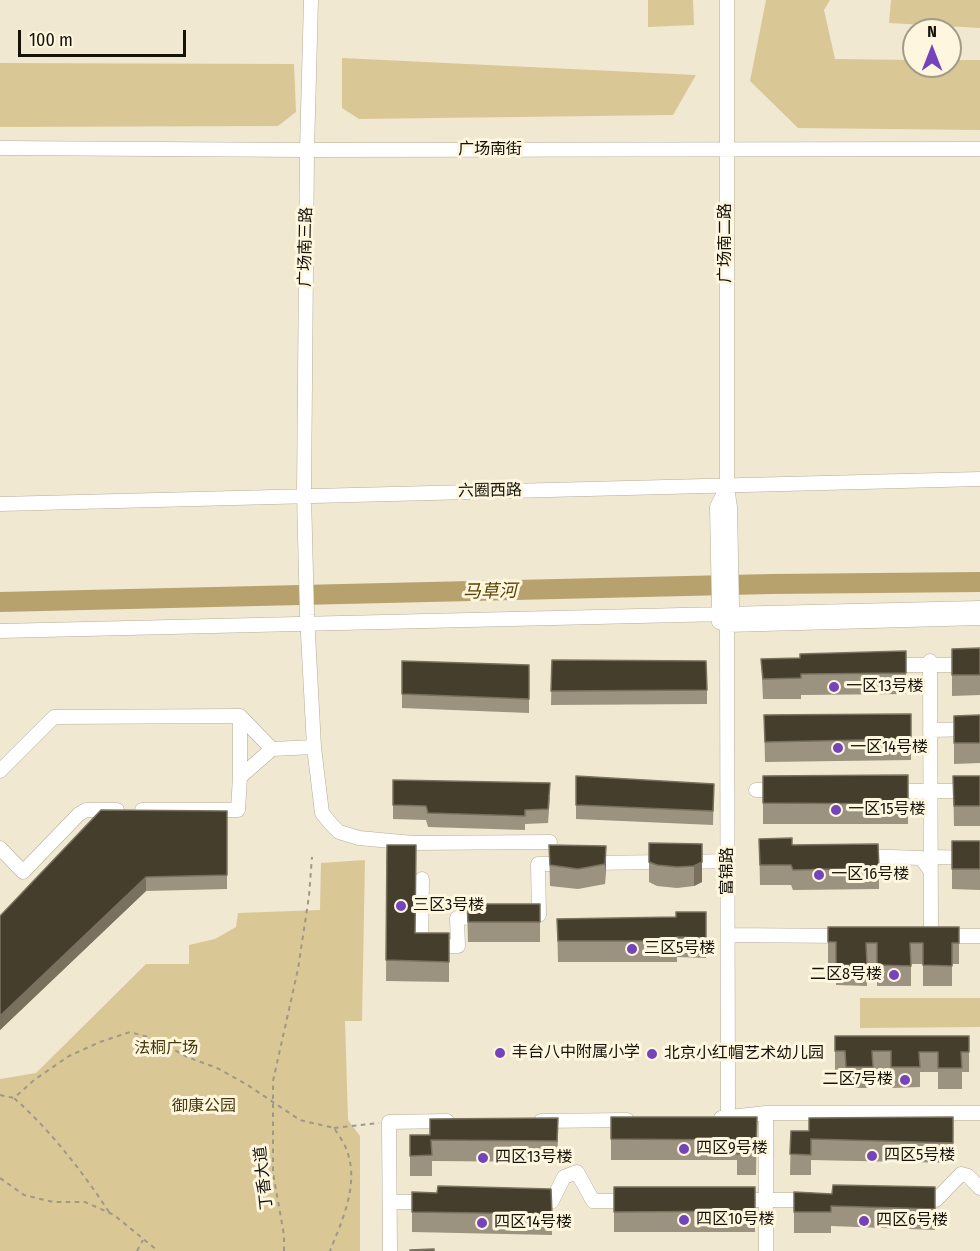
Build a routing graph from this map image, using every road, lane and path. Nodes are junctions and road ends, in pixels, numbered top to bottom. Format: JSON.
{"nodes":[{"id":1,"x":311,"y":0,"type":"edge"},
{"id":2,"x":727,"y":0,"type":"edge"},
{"id":3,"x":0,"y":148,"type":"edge"},
{"id":4,"x":726,"y":149,"type":"junction"},
{"id":5,"x":980,"y":149,"type":"edge"},
{"id":6,"x":307,"y":150,"type":"junction"},
{"id":7,"x":980,"y":479,"type":"edge"},
{"id":8,"x":727,"y":487,"type":"junction"},
{"id":9,"x":304,"y":495,"type":"junction"},
{"id":10,"x":0,"y":504,"type":"edge"},
{"id":11,"x":980,"y":608,"type":"edge"},
{"id":12,"x":726,"y":614,"type":"junction"},
{"id":13,"x":980,"y":618,"type":"edge"},
{"id":14,"x":307,"y":620,"type":"junction"},
{"id":15,"x":0,"y":631,"type":"edge"},
{"id":16,"x":930,"y":663,"type":"junction"},
{"id":17,"x":873,"y":665,"type":"edge"},
{"id":18,"x":980,"y":665,"type":"edge"},
{"id":19,"x":240,"y":716,"type":"junction"},
{"id":20,"x":980,"y":729,"type":"edge"},
{"id":21,"x":930,"y":730,"type":"junction"},
{"id":22,"x":314,"y":747,"type":"junction"},
{"id":23,"x":272,"y":749,"type":"junction"},
{"id":24,"x":0,"y":771,"type":"edge"},
{"id":25,"x":240,"y":777,"type":"junction"},
{"id":26,"x":756,"y":790,"type":"dead end"},
{"id":27,"x":790,"y":790,"type":"edge"},
{"id":28,"x":884,"y":791,"type":"edge"},
{"id":29,"x":980,"y":791,"type":"edge"},
{"id":30,"x":930,"y":792,"type":"junction"},
{"id":31,"x":550,"y":842,"type":"dead end"},
{"id":32,"x":0,"y":848,"type":"edge"},
{"id":33,"x":312,"y":856,"type":"dead end"},
{"id":34,"x":842,"y":856,"type":"edge"},
{"id":35,"x":980,"y":858,"type":"edge"},
{"id":36,"x":728,"y":861,"type":"junction"},
{"id":37,"x":930,"y":863,"type":"junction"},
{"id":38,"x":422,"y":879,"type":"dead end"},
{"id":39,"x":516,"y":916,"type":"edge"},
{"id":40,"x":492,"y":917,"type":"edge"},
{"id":41,"x":728,"y":935,"type":"junction"},
{"id":42,"x":859,"y":936,"type":"edge"},
{"id":43,"x":980,"y":936,"type":"edge"},
{"id":44,"x":0,"y":1095,"type":"edge"},
{"id":45,"x":14,"y":1098,"type":"junction"},
{"id":46,"x":273,"y":1102,"type":"junction"},
{"id":47,"x":766,"y":1113,"type":"junction"},
{"id":48,"x":980,"y":1113,"type":"edge"},
{"id":49,"x":728,"y":1118,"type":"junction"},
{"id":50,"x":708,"y":1119,"type":"edge"},
{"id":51,"x":638,"y":1120,"type":"edge"},
{"id":52,"x":460,"y":1121,"type":"edge"},
{"id":53,"x":531,"y":1121,"type":"edge"},
{"id":54,"x":389,"y":1122,"type":"junction"},
{"id":55,"x":334,"y":1128,"type":"junction"},
{"id":56,"x":0,"y":1178,"type":"edge"},
{"id":57,"x":980,"y":1188,"type":"edge"},
{"id":58,"x":731,"y":1200,"type":"edge"},
{"id":59,"x":765,"y":1200,"type":"junction"},
{"id":60,"x":822,"y":1200,"type":"edge"},
{"id":61,"x":902,"y":1200,"type":"edge"},
{"id":62,"x":518,"y":1201,"type":"edge"},
{"id":63,"x":650,"y":1201,"type":"edge"},
{"id":64,"x":390,"y":1202,"type":"junction"},
{"id":65,"x":448,"y":1202,"type":"edge"},
{"id":66,"x":109,"y":1212,"type":"junction"},
{"id":67,"x":143,"y":1239,"type":"junction"},
{"id":68,"x":137,"y":1251,"type":"edge"},
{"id":69,"x":158,"y":1251,"type":"edge"},
{"id":70,"x":284,"y":1251,"type":"edge"},
{"id":71,"x":330,"y":1251,"type":"edge"},
{"id":72,"x":390,"y":1251,"type":"edge"},
{"id":73,"x":766,"y":1251,"type":"edge"}],
"edges":[{"from":1,"to":6,"type":"street","name":"广场南三路"},
{"from":2,"to":4,"type":"street","name":"广场南二路"},
{"from":3,"to":6,"type":"street","name":"广场南街"},
{"from":4,"to":5,"type":"street","name":"广场南街"},
{"from":4,"to":6,"type":"street","name":"广场南街"},
{"from":4,"to":8,"type":"street","name":"广场南二路"},
{"from":6,"to":9,"type":"street","name":"广场南三路"},
{"from":7,"to":8,"type":"street","name":"六圈西路"},
{"from":8,"to":9,"type":"street","name":"六圈西路"},
{"from":8,"to":12,"type":"street","name":"富锦路"},
{"from":9,"to":10,"type":"street","name":"六圈西路"},
{"from":9,"to":14,"type":"street","name":"广场南三路"},
{"from":11,"to":12,"type":"street"},
{"from":12,"to":13,"type":"street"},
{"from":12,"to":14,"type":"street"},
{"from":12,"to":36,"type":"street","name":"富锦路"},
{"from":14,"to":15,"type":"street"},
{"from":14,"to":22,"type":"street","name":"广场南三路"},
{"from":16,"to":17,"type":"street"},
{"from":16,"to":18,"type":"street"},
{"from":16,"to":21,"type":"street"},
{"from":19,"to":23,"type":"street"},
{"from":19,"to":24,"type":"street"},
{"from":19,"to":25,"type":"street"},
{"from":20,"to":21,"type":"street"},
{"from":21,"to":30,"type":"street"},
{"from":22,"to":23,"type":"street"},
{"from":22,"to":31,"type":"street","name":"广场南三路"},
{"from":23,"to":25,"type":"street"},
{"from":25,"to":32,"type":"street"},
{"from":26,"to":27,"type":"street"},
{"from":28,"to":30,"type":"street"},
{"from":29,"to":30,"type":"street"},
{"from":30,"to":37,"type":"street"},
{"from":33,"to":46,"type":"path","name":"丁香大道"},
{"from":34,"to":37,"type":"street"},
{"from":35,"to":37,"type":"street"},
{"from":36,"to":39,"type":"street"},
{"from":36,"to":41,"type":"street","name":"富锦路"},
{"from":37,"to":43,"type":"street"},
{"from":38,"to":40,"type":"street"},
{"from":41,"to":42,"type":"street"},
{"from":41,"to":49,"type":"street","name":"富锦路"},
{"from":44,"to":45,"type":"path"},
{"from":45,"to":46,"type":"path"},
{"from":45,"to":66,"type":"path"},
{"from":46,"to":55,"type":"path"},
{"from":46,"to":70,"type":"path","name":"丁香大道"},
{"from":47,"to":48,"type":"street"},
{"from":47,"to":49,"type":"street"},
{"from":47,"to":59,"type":"street"},
{"from":49,"to":50,"type":"street"},
{"from":51,"to":53,"type":"street"},
{"from":52,"to":54,"type":"street"},
{"from":54,"to":55,"type":"path"},
{"from":54,"to":64,"type":"street"},
{"from":55,"to":71,"type":"path"},
{"from":56,"to":66,"type":"path"},
{"from":57,"to":61,"type":"street"},
{"from":58,"to":59,"type":"street"},
{"from":59,"to":60,"type":"street"},
{"from":59,"to":73,"type":"street"},
{"from":62,"to":63,"type":"street"},
{"from":64,"to":65,"type":"street"},
{"from":64,"to":72,"type":"street"},
{"from":66,"to":67,"type":"path"},
{"from":67,"to":68,"type":"path"},
{"from":67,"to":69,"type":"path"}]}
